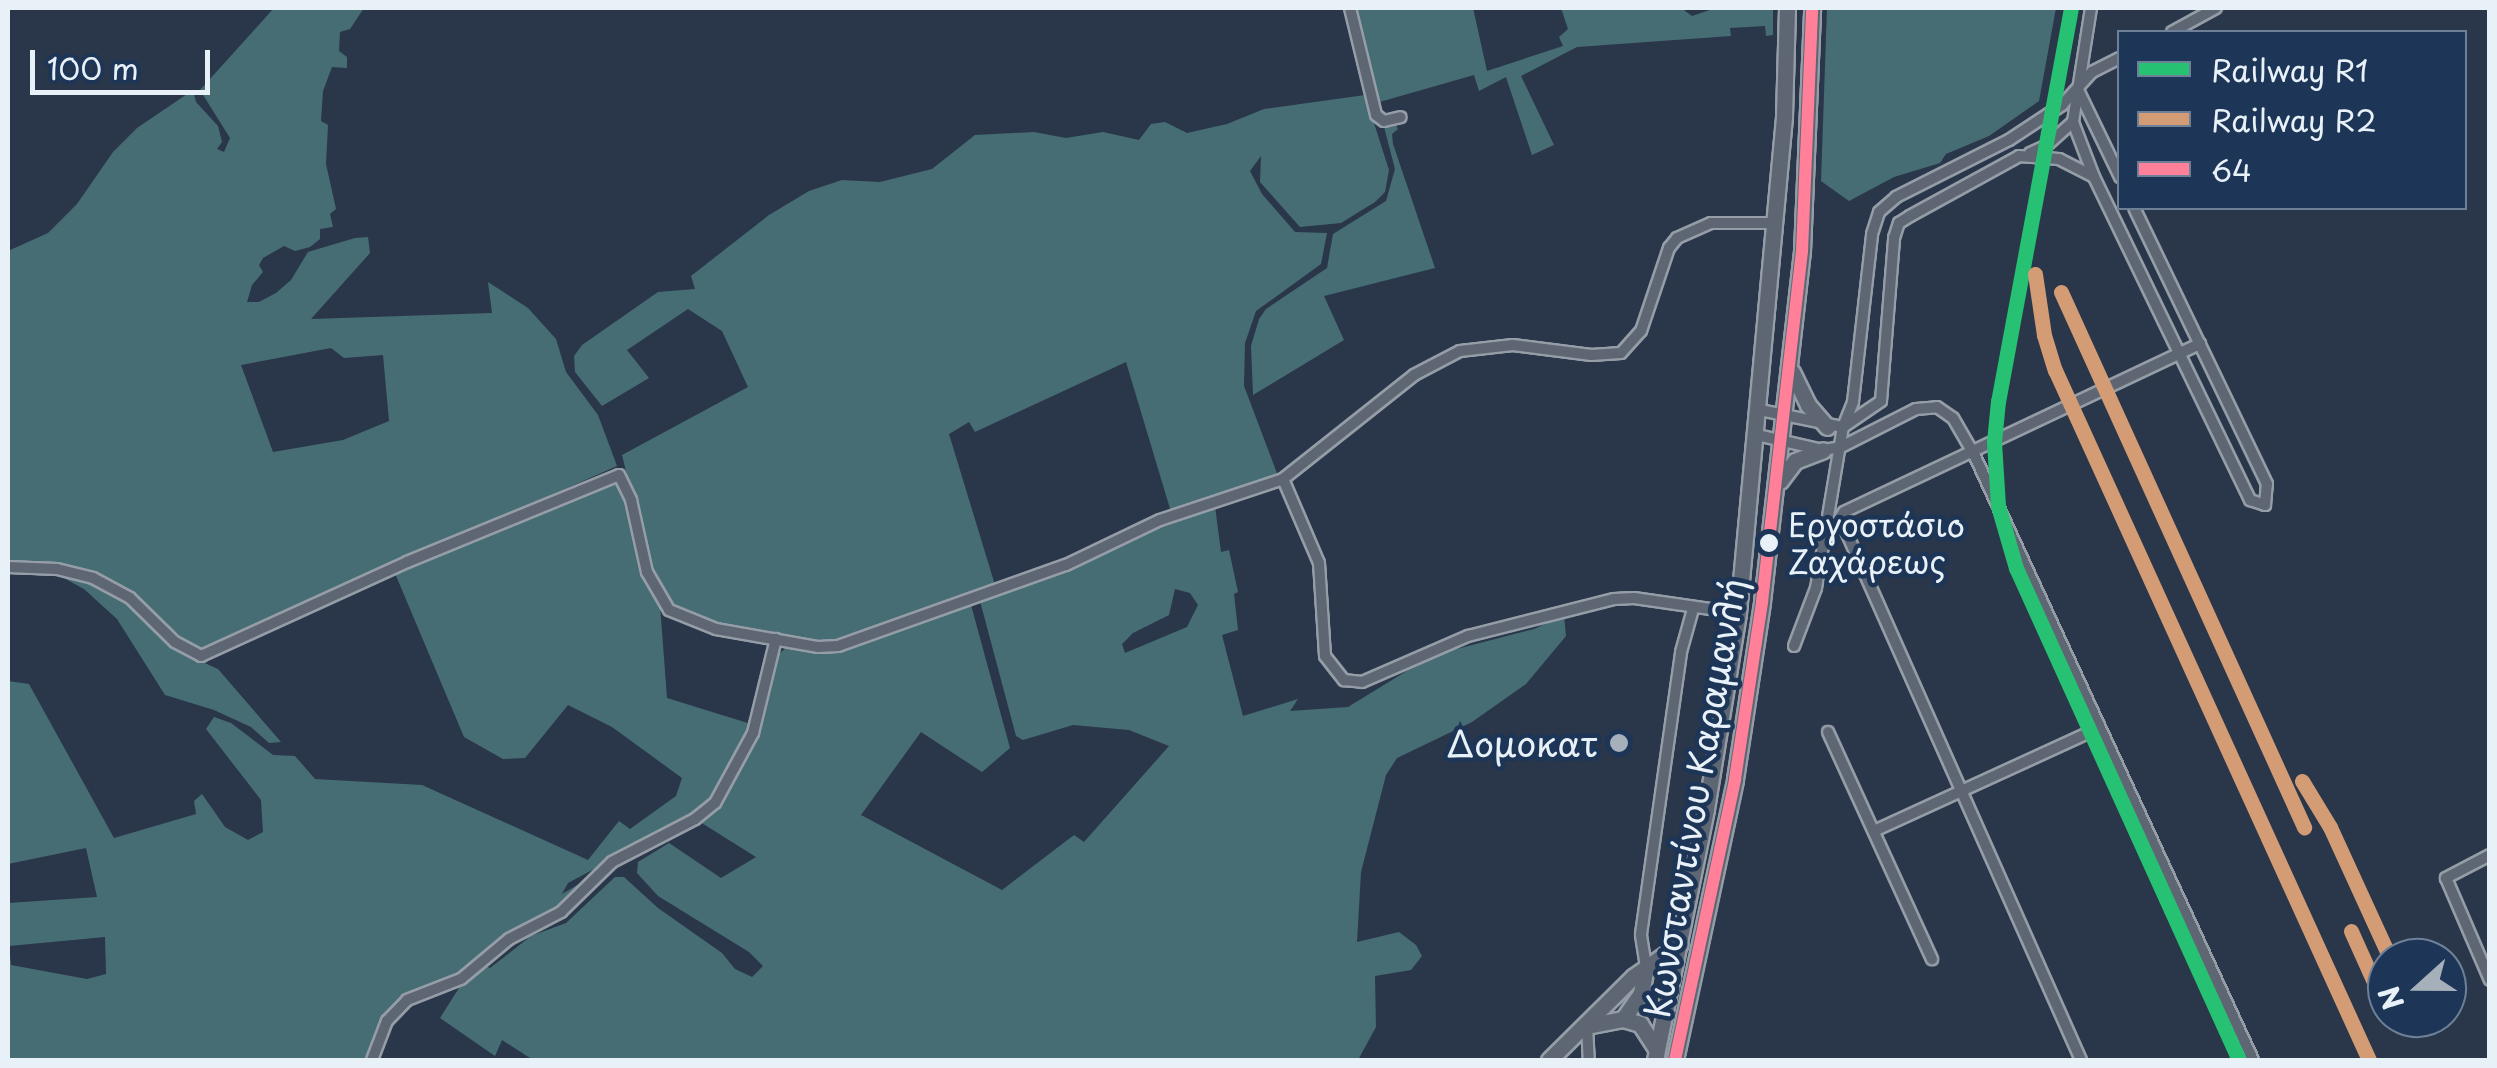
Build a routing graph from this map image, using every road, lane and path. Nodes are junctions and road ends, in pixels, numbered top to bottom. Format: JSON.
{"nodes":[{"id":1,"x":1350,"y":8,"type":"edge"},
{"id":2,"x":1787,"y":8,"type":"edge"},
{"id":3,"x":1812,"y":8,"type":"edge"},
{"id":4,"x":2091,"y":8,"type":"edge"},
{"id":5,"x":2216,"y":8,"type":"edge"},
{"id":6,"x":2176,"y":30,"type":"edge"},
{"id":7,"x":2117,"y":60,"type":"edge"},
{"id":8,"x":2077,"y":89,"type":"junction"},
{"id":9,"x":1400,"y":117,"type":"dead end"},
{"id":10,"x":2072,"y":122,"type":"junction"},
{"id":11,"x":2019,"y":156,"type":"junction"},
{"id":12,"x":2117,"y":171,"type":"edge"},
{"id":13,"x":2094,"y":177,"type":"junction"},
{"id":14,"x":2135,"y":210,"type":"edge"},
{"id":15,"x":1774,"y":223,"type":"junction"},
{"id":16,"x":2200,"y":344,"type":"junction"},
{"id":17,"x":2179,"y":354,"type":"junction"},
{"id":18,"x":1790,"y":369,"type":"junction"},
{"id":19,"x":1760,"y":410,"type":"junction"},
{"id":20,"x":1783,"y":417,"type":"junction"},
{"id":21,"x":1835,"y":427,"type":"junction"},
{"id":22,"x":1756,"y":435,"type":"junction"},
{"id":23,"x":1780,"y":442,"type":"junction"},
{"id":24,"x":1840,"y":447,"type":"junction"},
{"id":25,"x":1823,"y":450,"type":"junction"},
{"id":26,"x":1973,"y":452,"type":"junction"},
{"id":27,"x":1283,"y":479,"type":"junction"},
{"id":28,"x":1776,"y":490,"type":"junction"},
{"id":29,"x":8,"y":567,"type":"edge"},
{"id":30,"x":1693,"y":609,"type":"junction"},
{"id":31,"x":1738,"y":613,"type":"junction"},
{"id":32,"x":776,"y":640,"type":"junction"},
{"id":33,"x":1794,"y":646,"type":"dead end"},
{"id":34,"x":2099,"y":728,"type":"junction"},
{"id":35,"x":1828,"y":732,"type":"dead end"},
{"id":36,"x":1961,"y":793,"type":"junction"},
{"id":37,"x":1874,"y":831,"type":"junction"},
{"id":38,"x":2490,"y":855,"type":"edge"},
{"id":39,"x":1680,"y":944,"type":"junction"},
{"id":40,"x":1932,"y":958,"type":"dead end"},
{"id":41,"x":1646,"y":968,"type":"junction"},
{"id":42,"x":2490,"y":980,"type":"edge"},
{"id":43,"x":1622,"y":1020,"type":"junction"},
{"id":44,"x":1587,"y":1026,"type":"junction"},
{"id":45,"x":1656,"y":1055,"type":"edge"},
{"id":46,"x":372,"y":1060,"type":"edge"},
{"id":47,"x":1548,"y":1060,"type":"edge"},
{"id":48,"x":1588,"y":1060,"type":"edge"},
{"id":49,"x":1675,"y":1060,"type":"edge"},
{"id":50,"x":2082,"y":1060,"type":"edge"},
{"id":51,"x":2253,"y":1060,"type":"edge"}],
"edges":[{"from":1,"to":9,"type":"street"},
{"from":2,"to":15,"type":"main road","name":"Κωνσταντίνου Καραμανλή"},
{"from":3,"to":18,"type":"main road","name":"Κωνσταντίνου Καραμανλή"},
{"from":4,"to":8,"type":"street"},
{"from":5,"to":6,"type":"street"},
{"from":7,"to":8,"type":"street"},
{"from":8,"to":10,"type":"street"},
{"from":8,"to":12,"type":"street"},
{"from":8,"to":21,"type":"street"},
{"from":10,"to":11,"type":"street"},
{"from":10,"to":13,"type":"street"},
{"from":11,"to":13,"type":"street"},
{"from":11,"to":21,"type":"street"},
{"from":13,"to":17,"type":"street"},
{"from":14,"to":16,"type":"street"},
{"from":15,"to":19,"type":"main road","name":"Κωνσταντίνου Καραμανλή"},
{"from":15,"to":27,"type":"street"},
{"from":16,"to":17,"type":"street"},
{"from":16,"to":17,"type":"street"},
{"from":17,"to":26,"type":"street"},
{"from":18,"to":20,"type":"main road","name":"Κωνσταντίνου Καραμανλή"},
{"from":18,"to":21,"type":"main road"},
{"from":19,"to":20,"type":"street"},
{"from":19,"to":22,"type":"main road","name":"Κωνσταντίνου Καραμανλή"},
{"from":20,"to":21,"type":"street"},
{"from":20,"to":23,"type":"main road","name":"Κωνσταντίνου Καραμανλή"},
{"from":21,"to":24,"type":"street"},
{"from":22,"to":23,"type":"street"},
{"from":22,"to":31,"type":"main road","name":"Κωνσταντίνου Καραμανλή"},
{"from":23,"to":25,"type":"street"},
{"from":23,"to":28,"type":"main road","name":"Κωνσταντίνου Καραμανλή"},
{"from":24,"to":25,"type":"street"},
{"from":24,"to":26,"type":"street"},
{"from":24,"to":33,"type":"street"},
{"from":25,"to":28,"type":"main road"},
{"from":26,"to":34,"type":"street"},
{"from":26,"to":36,"type":"street"},
{"from":27,"to":30,"type":"street"},
{"from":27,"to":32,"type":"street"},
{"from":28,"to":49,"type":"main road","name":"Κωνσταντίνου Καραμανλή"},
{"from":29,"to":32,"type":"street"},
{"from":30,"to":31,"type":"street"},
{"from":30,"to":41,"type":"street"},
{"from":31,"to":39,"type":"main road","name":"Κωνσταντίνου Καραμανλή"},
{"from":32,"to":46,"type":"street"},
{"from":34,"to":36,"type":"street"},
{"from":34,"to":51,"type":"street"},
{"from":35,"to":37,"type":"street"},
{"from":36,"to":37,"type":"street"},
{"from":36,"to":50,"type":"street"},
{"from":37,"to":40,"type":"street"},
{"from":38,"to":42,"type":"street"},
{"from":39,"to":41,"type":"main road"},
{"from":39,"to":45,"type":"main road","name":"Κωνσταντίνου Καραμανλή"},
{"from":41,"to":43,"type":"main road"},
{"from":41,"to":44,"type":"main road"},
{"from":43,"to":44,"type":"main road"},
{"from":43,"to":45,"type":"main road"},
{"from":44,"to":47,"type":"main road"},
{"from":44,"to":48,"type":"street"}]}
